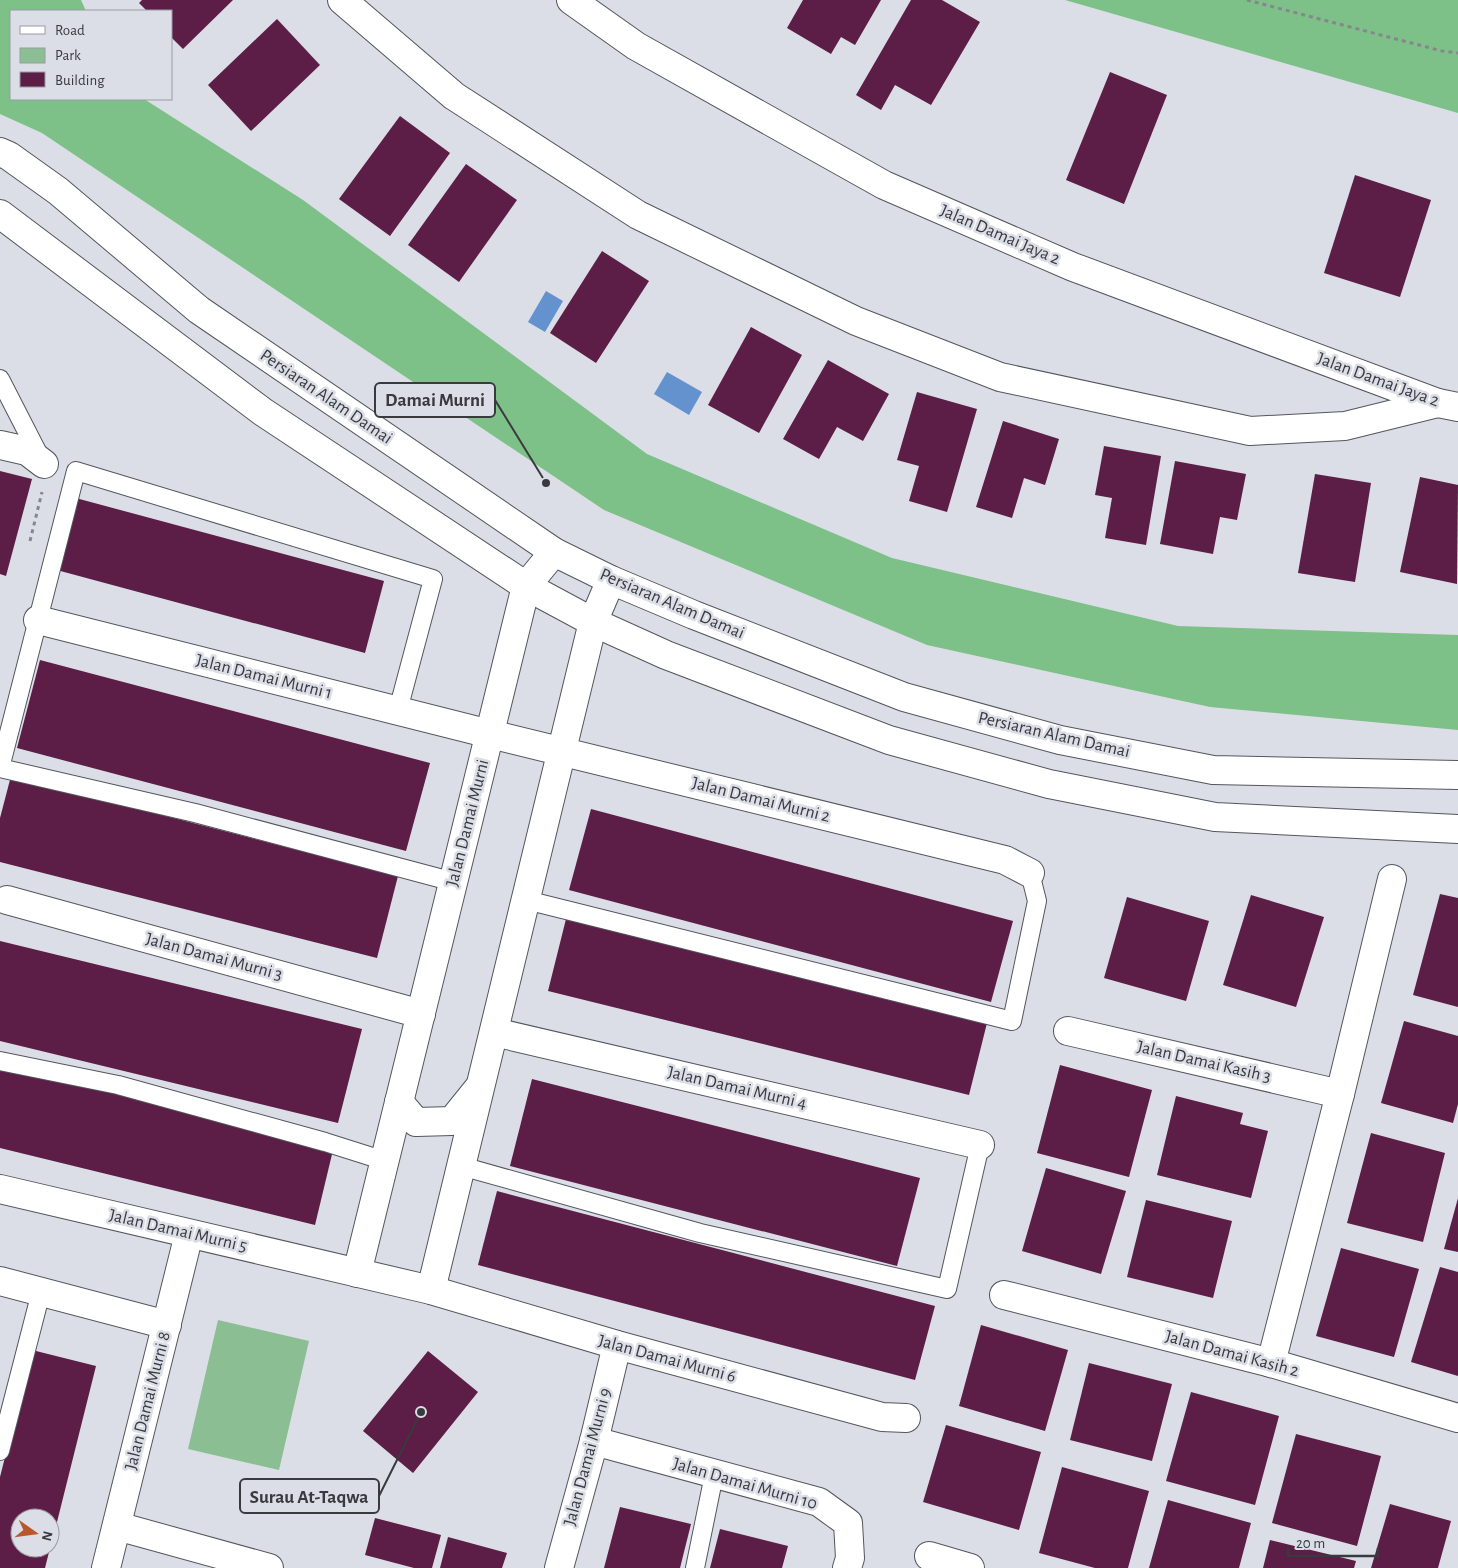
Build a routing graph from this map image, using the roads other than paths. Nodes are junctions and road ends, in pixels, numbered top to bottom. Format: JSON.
{"nodes":[{"id":1,"x":342,"y":0,"type":"edge"},
{"id":2,"x":571,"y":0,"type":"edge"},
{"id":3,"x":0,"y":152,"type":"edge"},
{"id":4,"x":0,"y":214,"type":"edge"},
{"id":5,"x":0,"y":379,"type":"edge"},
{"id":6,"x":1448,"y":405,"type":"edge"},
{"id":7,"x":0,"y":444,"type":"edge"},
{"id":8,"x":44,"y":464,"type":"joint"},
{"id":9,"x":554,"y":552,"type":"junction"},
{"id":10,"x":611,"y":580,"type":"junction"},
{"id":11,"x":526,"y":586,"type":"junction"},
{"id":12,"x":38,"y":620,"type":"junction"},
{"id":13,"x":593,"y":622,"type":"junction"},
{"id":14,"x":398,"y":710,"type":"junction"},
{"id":15,"x":490,"y":734,"type":"junction"},
{"id":16,"x":563,"y":750,"type":"junction"},
{"id":17,"x":1458,"y":776,"type":"edge"},
{"id":18,"x":1458,"y":829,"type":"edge"},
{"id":19,"x":1030,"y":873,"type":"joint"},
{"id":20,"x":1392,"y":879,"type":"dead end"},
{"id":21,"x":454,"y":882,"type":"junction"},
{"id":22,"x":8,"y":900,"type":"dead end"},
{"id":23,"x":526,"y":900,"type":"junction"},
{"id":24,"x":421,"y":1014,"type":"junction"},
{"id":25,"x":1068,"y":1031,"type":"dead end"},
{"id":26,"x":494,"y":1032,"type":"junction"},
{"id":27,"x":0,"y":1061,"type":"edge"},
{"id":28,"x":481,"y":1085,"type":"junction"},
{"id":29,"x":1340,"y":1094,"type":"junction"},
{"id":30,"x":399,"y":1102,"type":"junction"},
{"id":31,"x":980,"y":1145,"type":"joint"},
{"id":32,"x":384,"y":1161,"type":"junction"},
{"id":33,"x":461,"y":1166,"type":"junction"},
{"id":34,"x":0,"y":1189,"type":"edge"},
{"id":35,"x":189,"y":1234,"type":"junction"},
{"id":36,"x":357,"y":1273,"type":"junction"},
{"id":37,"x":0,"y":1281,"type":"edge"},
{"id":38,"x":431,"y":1290,"type":"junction"},
{"id":39,"x":41,"y":1292,"type":"junction"},
{"id":40,"x":1004,"y":1295,"type":"dead end"},
{"id":41,"x":167,"y":1325,"type":"junction"},
{"id":42,"x":616,"y":1346,"type":"junction"},
{"id":43,"x":1271,"y":1363,"type":"junction"},
{"id":44,"x":906,"y":1418,"type":"dead end"},
{"id":45,"x":1458,"y":1418,"type":"edge"},
{"id":46,"x":594,"y":1441,"type":"junction"},
{"id":47,"x":0,"y":1451,"type":"edge"},
{"id":48,"x":714,"y":1475,"type":"junction"},
{"id":49,"x":117,"y":1526,"type":"junction"},
{"id":50,"x":929,"y":1556,"type":"dead end"},
{"id":51,"x":106,"y":1568,"type":"edge"},
{"id":52,"x":269,"y":1568,"type":"edge"},
{"id":53,"x":559,"y":1568,"type":"edge"},
{"id":54,"x":695,"y":1568,"type":"edge"},
{"id":55,"x":847,"y":1568,"type":"edge"},
{"id":56,"x":970,"y":1568,"type":"edge"}],
"edges":[{"from":1,"to":6,"type":"street"},
{"from":2,"to":6,"type":"street","name":"Jalan Damai Jaya 2"},
{"from":3,"to":9,"type":"street","name":"Persiaran Alam Damai"},
{"from":4,"to":11,"type":"street"},
{"from":5,"to":8,"type":"lane"},
{"from":7,"to":8,"type":"street"},
{"from":9,"to":10,"type":"street","name":"Persiaran Alam Damai"},
{"from":9,"to":11,"type":"street","name":"Jalan Damai Murni"},
{"from":10,"to":13,"type":"street"},
{"from":10,"to":17,"type":"street","name":"Persiaran Alam Damai"},
{"from":11,"to":13,"type":"street"},
{"from":11,"to":15,"type":"street","name":"Jalan Damai Murni"},
{"from":12,"to":14,"type":"street","name":"Jalan Damai Murni 1"},
{"from":12,"to":14,"type":"lane"},
{"from":12,"to":21,"type":"lane"},
{"from":13,"to":16,"type":"street"},
{"from":13,"to":18,"type":"street"},
{"from":14,"to":15,"type":"street","name":"Jalan Damai Murni 1"},
{"from":15,"to":16,"type":"street","name":"Jalan Damai Murni 2"},
{"from":15,"to":21,"type":"street","name":"Jalan Damai Murni"},
{"from":16,"to":19,"type":"street","name":"Jalan Damai Murni 2"},
{"from":16,"to":23,"type":"street"},
{"from":19,"to":23,"type":"lane"},
{"from":20,"to":29,"type":"street"},
{"from":21,"to":24,"type":"street","name":"Jalan Damai Murni"},
{"from":22,"to":24,"type":"street","name":"Jalan Damai Murni 3"},
{"from":23,"to":26,"type":"street"},
{"from":24,"to":30,"type":"street","name":"Jalan Damai Murni"},
{"from":25,"to":29,"type":"street","name":"Jalan Damai Kasih 3"},
{"from":26,"to":28,"type":"street"},
{"from":26,"to":31,"type":"street","name":"Jalan Damai Murni 4"},
{"from":27,"to":32,"type":"lane"},
{"from":28,"to":30,"type":"street"},
{"from":28,"to":33,"type":"street"},
{"from":29,"to":43,"type":"street"},
{"from":30,"to":32,"type":"street","name":"Jalan Damai Murni"},
{"from":31,"to":33,"type":"lane"},
{"from":32,"to":36,"type":"street","name":"Jalan Damai Murni"},
{"from":33,"to":38,"type":"street"},
{"from":34,"to":35,"type":"street","name":"Jalan Damai Murni 5"},
{"from":35,"to":36,"type":"street","name":"Jalan Damai Murni 5"},
{"from":35,"to":41,"type":"street","name":"Jalan Damai Murni 8"},
{"from":36,"to":38,"type":"street","name":"Jalan Damai Murni 5"},
{"from":37,"to":39,"type":"street"},
{"from":38,"to":42,"type":"street","name":"Jalan Damai Murni 6"},
{"from":39,"to":41,"type":"street"},
{"from":39,"to":47,"type":"lane"},
{"from":40,"to":43,"type":"street","name":"Jalan Damai Kasih 2"},
{"from":41,"to":49,"type":"street","name":"Jalan Damai Murni 8"},
{"from":42,"to":44,"type":"street","name":"Jalan Damai Murni 6"},
{"from":42,"to":46,"type":"street","name":"Jalan Damai Murni 9"},
{"from":43,"to":45,"type":"street","name":"Jalan Damai Kasih 2"},
{"from":46,"to":48,"type":"street","name":"Jalan Damai Murni 10"},
{"from":46,"to":53,"type":"street","name":"Jalan Damai Murni 9"},
{"from":48,"to":54,"type":"lane"},
{"from":48,"to":55,"type":"street","name":"Jalan Damai Murni 10"},
{"from":49,"to":51,"type":"street","name":"Jalan Damai Murni 8"},
{"from":49,"to":52,"type":"street"},
{"from":50,"to":56,"type":"street"}]}
